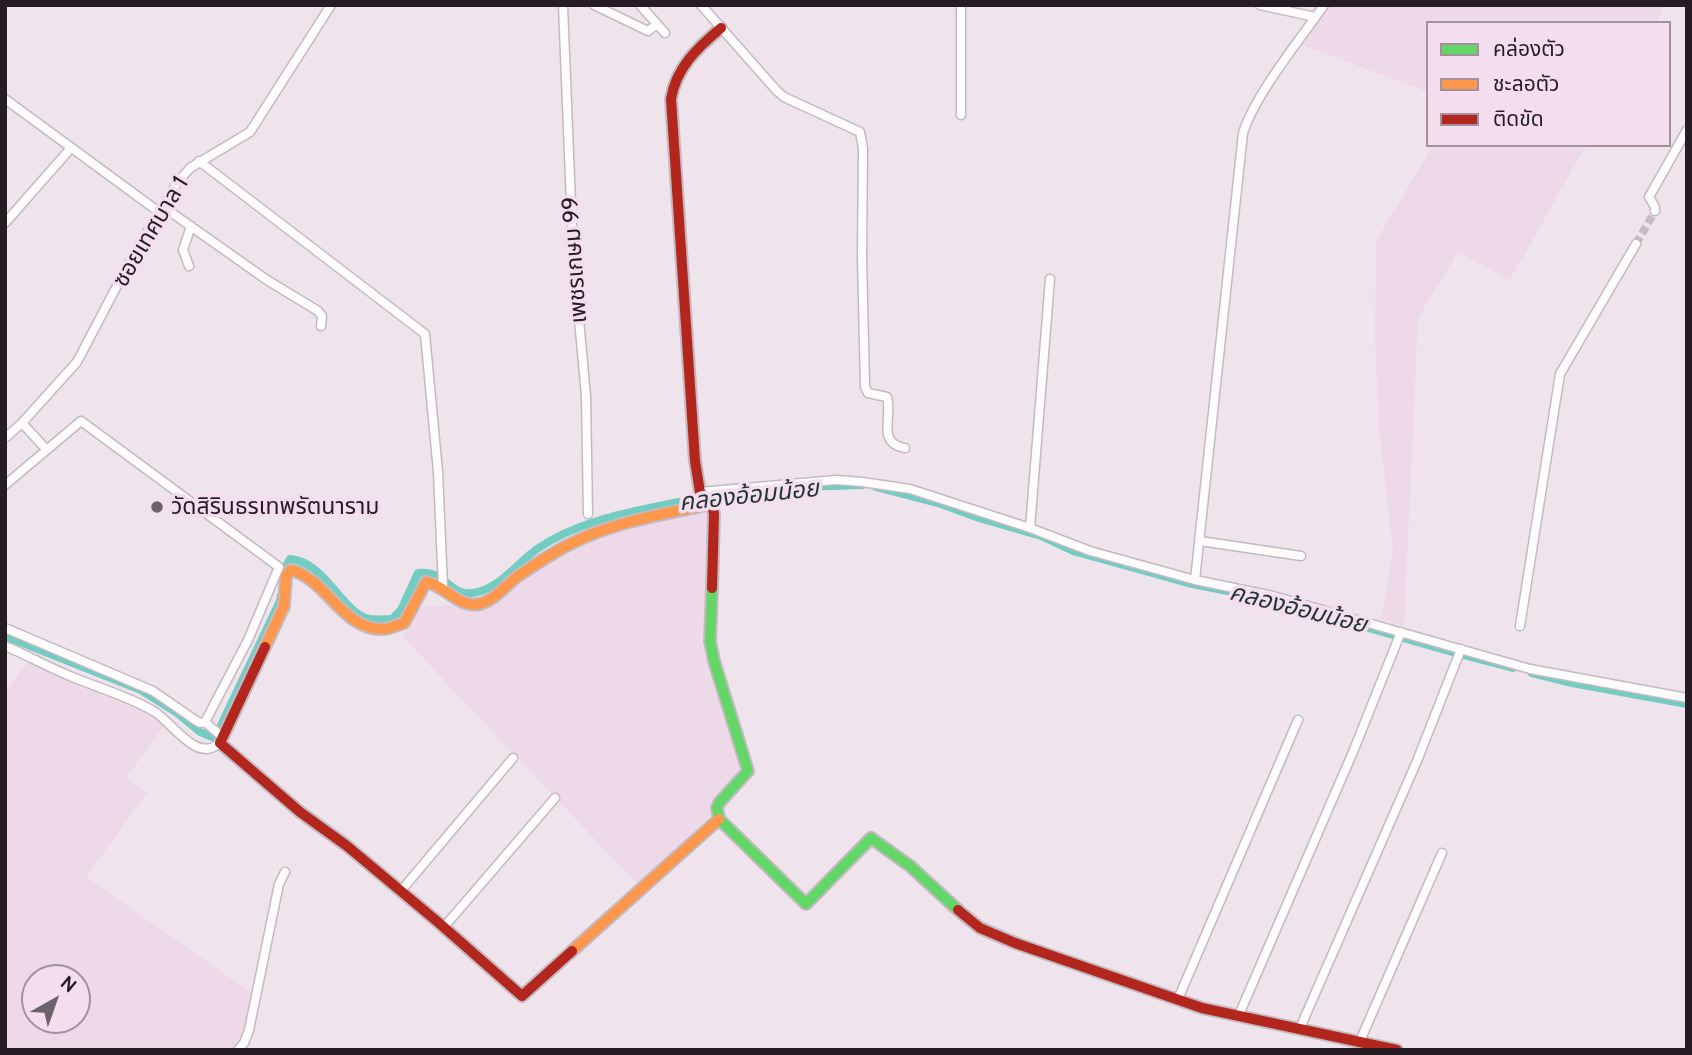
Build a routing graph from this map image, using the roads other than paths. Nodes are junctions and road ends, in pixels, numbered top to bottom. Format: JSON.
{"nodes":[{"id":1,"x":331,"y":5,"type":"edge"},
{"id":2,"x":564,"y":5,"type":"edge"},
{"id":3,"x":594,"y":5,"type":"edge"},
{"id":4,"x":640,"y":5,"type":"edge"},
{"id":5,"x":701,"y":5,"type":"edge"},
{"id":6,"x":961,"y":5,"type":"edge"},
{"id":7,"x":1260,"y":5,"type":"edge"},
{"id":8,"x":1324,"y":5,"type":"edge"},
{"id":9,"x":1315,"y":17,"type":"junction"},
{"id":10,"x":657,"y":24,"type":"junction"},
{"id":11,"x":720,"y":27,"type":"junction"},
{"id":12,"x":666,"y":33,"type":"dead end"},
{"id":13,"x":5,"y":99,"type":"edge"},
{"id":14,"x":961,"y":115,"type":"dead end"},
{"id":15,"x":1687,"y":130,"type":"edge"},
{"id":16,"x":71,"y":148,"type":"junction"},
{"id":17,"x":199,"y":161,"type":"junction"},
{"id":18,"x":160,"y":209,"type":"junction"},
{"id":19,"x":1655,"y":211,"type":"tunnel mouth"},
{"id":20,"x":5,"y":223,"type":"edge"},
{"id":21,"x":191,"y":226,"type":"junction"},
{"id":22,"x":1636,"y":244,"type":"tunnel mouth"},
{"id":23,"x":189,"y":266,"type":"dead end"},
{"id":24,"x":1050,"y":279,"type":"dead end"},
{"id":25,"x":321,"y":326,"type":"dead end"},
{"id":26,"x":22,"y":424,"type":"junction"},
{"id":27,"x":5,"y":438,"type":"edge"},
{"id":28,"x":905,"y":448,"type":"dead end"},
{"id":29,"x":46,"y":449,"type":"junction"},
{"id":30,"x":5,"y":485,"type":"edge"},
{"id":31,"x":706,"y":498,"type":"junction"},
{"id":32,"x":588,"y":514,"type":"dead end"},
{"id":33,"x":1030,"y":528,"type":"junction"},
{"id":34,"x":1200,"y":541,"type":"junction"},
{"id":35,"x":1301,"y":556,"type":"dead end"},
{"id":36,"x":1195,"y":580,"type":"junction"},
{"id":37,"x":443,"y":588,"type":"junction"},
{"id":38,"x":1520,"y":626,"type":"dead end"},
{"id":39,"x":5,"y":628,"type":"edge"},
{"id":40,"x":1400,"y":635,"type":"junction"},
{"id":41,"x":5,"y":646,"type":"edge"},
{"id":42,"x":1460,"y":653,"type":"junction"},
{"id":43,"x":1687,"y":698,"type":"edge"},
{"id":44,"x":1298,"y":720,"type":"dead end"},
{"id":45,"x":215,"y":736,"type":"junction"},
{"id":46,"x":513,"y":758,"type":"dead end"},
{"id":47,"x":555,"y":798,"type":"dead end"},
{"id":48,"x":719,"y":819,"type":"junction"},
{"id":49,"x":1442,"y":853,"type":"dead end"},
{"id":50,"x":285,"y":872,"type":"dead end"},
{"id":51,"x":400,"y":892,"type":"junction"},
{"id":52,"x":444,"y":927,"type":"junction"},
{"id":53,"x":1178,"y":999,"type":"junction"},
{"id":54,"x":1238,"y":1017,"type":"junction"},
{"id":55,"x":1300,"y":1028,"type":"junction"},
{"id":56,"x":1360,"y":1041,"type":"junction"},
{"id":57,"x":238,"y":1050,"type":"edge"},
{"id":58,"x":1396,"y":1050,"type":"edge"}],
"edges":[{"from":1,"to":17,"type":"street","name":"ซอยเทศบาล 1"},
{"from":2,"to":32,"type":"street","name":"เพชรเกษม 99"},
{"from":3,"to":10,"type":"street"},
{"from":4,"to":10,"type":"street"},
{"from":5,"to":11,"type":"street"},
{"from":6,"to":14,"type":"street"},
{"from":7,"to":9,"type":"street"},
{"from":8,"to":9,"type":"street"},
{"from":9,"to":34,"type":"street"},
{"from":10,"to":12,"type":"street"},
{"from":11,"to":28,"type":"street"},
{"from":11,"to":31,"type":"street"},
{"from":13,"to":16,"type":"street"},
{"from":15,"to":19,"type":"street"},
{"from":16,"to":18,"type":"street"},
{"from":16,"to":20,"type":"street"},
{"from":17,"to":18,"type":"street","name":"ซอยเทศบาล 1"},
{"from":17,"to":37,"type":"street"},
{"from":18,"to":21,"type":"street"},
{"from":18,"to":26,"type":"street","name":"ซอยเทศบาล 1"},
{"from":21,"to":23,"type":"street"},
{"from":21,"to":25,"type":"street"},
{"from":22,"to":38,"type":"street"},
{"from":24,"to":33,"type":"street"},
{"from":26,"to":27,"type":"street","name":"ซอยเทศบาล 1"},
{"from":26,"to":29,"type":"street"},
{"from":29,"to":30,"type":"street"},
{"from":29,"to":45,"type":"street"},
{"from":31,"to":33,"type":"street"},
{"from":31,"to":37,"type":"street"},
{"from":31,"to":48,"type":"street"},
{"from":33,"to":36,"type":"street"},
{"from":34,"to":35,"type":"street"},
{"from":34,"to":36,"type":"street"},
{"from":36,"to":40,"type":"street"},
{"from":37,"to":45,"type":"street"},
{"from":39,"to":45,"type":"street"},
{"from":40,"to":42,"type":"street"},
{"from":40,"to":54,"type":"street"},
{"from":41,"to":45,"type":"street"},
{"from":42,"to":43,"type":"street"},
{"from":42,"to":55,"type":"street"},
{"from":44,"to":53,"type":"street"},
{"from":45,"to":51,"type":"street"},
{"from":46,"to":51,"type":"street"},
{"from":47,"to":52,"type":"street"},
{"from":48,"to":52,"type":"street"},
{"from":48,"to":53,"type":"street"},
{"from":49,"to":56,"type":"street"},
{"from":50,"to":57,"type":"street"},
{"from":51,"to":52,"type":"street"},
{"from":53,"to":54,"type":"street"},
{"from":54,"to":55,"type":"street"},
{"from":55,"to":56,"type":"street"},
{"from":56,"to":58,"type":"street"}]}
